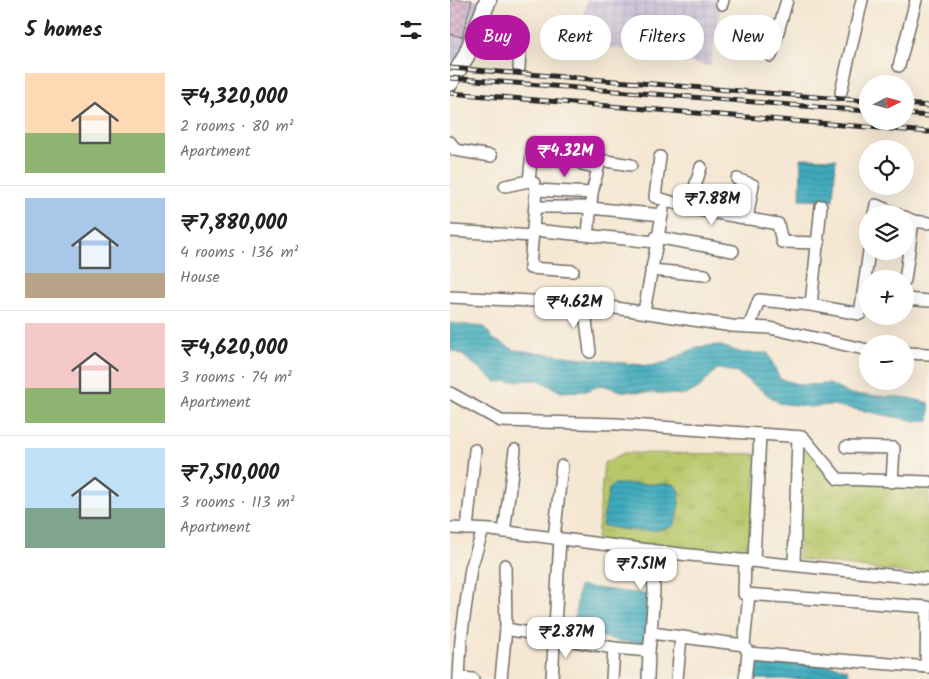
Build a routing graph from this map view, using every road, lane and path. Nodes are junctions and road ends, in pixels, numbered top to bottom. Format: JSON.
{"nodes":[{"id":1,"x":488,"y":0,"type":"edge"},
{"id":2,"x":786,"y":0,"type":"edge"},
{"id":3,"x":862,"y":0,"type":"edge"},
{"id":4,"x":916,"y":0,"type":"edge"},
{"id":5,"x":482,"y":15,"type":"edge"},
{"id":6,"x":782,"y":15,"type":"edge"},
{"id":7,"x":465,"y":58,"type":"edge"},
{"id":8,"x":519,"y":60,"type":"edge"},
{"id":9,"x":899,"y":66,"type":"dead end"},
{"id":10,"x":519,"y":68,"type":"dead end"},
{"id":11,"x":450,"y":83,"type":"edge"},
{"id":12,"x":841,"y":92,"type":"dead end"},
{"id":13,"x":450,"y":142,"type":"edge"},
{"id":14,"x":533,"y":143,"type":"dead end"},
{"id":15,"x":491,"y":156,"type":"dead end"},
{"id":16,"x":660,"y":157,"type":"dead end"},
{"id":17,"x":582,"y":164,"type":"dead end"},
{"id":18,"x":631,"y":165,"type":"dead end"},
{"id":19,"x":701,"y":167,"type":"dead end"},
{"id":20,"x":598,"y":168,"type":"junction"},
{"id":21,"x":737,"y":179,"type":"dead end"},
{"id":22,"x":505,"y":186,"type":"dead end"},
{"id":23,"x":532,"y":186,"type":"junction"},
{"id":24,"x":592,"y":193,"type":"junction"},
{"id":25,"x":665,"y":200,"type":"junction"},
{"id":26,"x":821,"y":206,"type":"dead end"},
{"id":27,"x":535,"y":207,"type":"junction"},
{"id":28,"x":689,"y":207,"type":"junction"},
{"id":29,"x":590,"y":208,"type":"junction"},
{"id":30,"x":662,"y":215,"type":"junction"},
{"id":31,"x":747,"y":219,"type":"junction"},
{"id":32,"x":914,"y":220,"type":"edge"},
{"id":33,"x":929,"y":223,"type":"edge"},
{"id":34,"x":450,"y":231,"type":"edge"},
{"id":35,"x":533,"y":233,"type":"junction"},
{"id":36,"x":588,"y":234,"type":"junction"},
{"id":37,"x":656,"y":239,"type":"junction"},
{"id":38,"x":819,"y":243,"type":"junction"},
{"id":39,"x":733,"y":251,"type":"dead end"},
{"id":40,"x":651,"y":270,"type":"junction"},
{"id":41,"x":573,"y":271,"type":"dead end"},
{"id":42,"x":705,"y":275,"type":"dead end"},
{"id":43,"x":450,"y":296,"type":"edge"},
{"id":44,"x":914,"y":300,"type":"edge"},
{"id":45,"x":929,"y":301,"type":"edge"},
{"id":46,"x":584,"y":304,"type":"junction"},
{"id":47,"x":811,"y":305,"type":"junction"},
{"id":48,"x":644,"y":312,"type":"junction"},
{"id":49,"x":859,"y":314,"type":"edge"},
{"id":50,"x":749,"y":327,"type":"junction"},
{"id":51,"x":859,"y":348,"type":"edge"},
{"id":52,"x":590,"y":352,"type":"dead end"},
{"id":53,"x":914,"y":353,"type":"edge"},
{"id":54,"x":929,"y":354,"type":"edge"},
{"id":55,"x":450,"y":393,"type":"edge"},
{"id":56,"x":760,"y":434,"type":"junction"},
{"id":57,"x":798,"y":437,"type":"junction"},
{"id":58,"x":846,"y":447,"type":"dead end"},
{"id":59,"x":475,"y":450,"type":"dead end"},
{"id":60,"x":515,"y":450,"type":"dead end"},
{"id":61,"x":562,"y":466,"type":"dead end"},
{"id":62,"x":892,"y":482,"type":"junction"},
{"id":63,"x":929,"y":482,"type":"edge"},
{"id":64,"x":450,"y":528,"type":"edge"},
{"id":65,"x":467,"y":529,"type":"junction"},
{"id":66,"x":483,"y":530,"type":"junction"},
{"id":67,"x":504,"y":532,"type":"junction"},
{"id":68,"x":557,"y":538,"type":"junction"},
{"id":69,"x":651,"y":550,"type":"junction"},
{"id":70,"x":749,"y":561,"type":"junction"},
{"id":71,"x":794,"y":564,"type":"junction"},
{"id":72,"x":505,"y":565,"type":"dead end"},
{"id":73,"x":929,"y":579,"type":"edge"},
{"id":74,"x":749,"y":594,"type":"junction"},
{"id":75,"x":506,"y":629,"type":"junction"},
{"id":76,"x":651,"y":633,"type":"junction"},
{"id":77,"x":681,"y":637,"type":"junction"},
{"id":78,"x":553,"y":638,"type":"junction"},
{"id":79,"x":614,"y":648,"type":"junction"},
{"id":80,"x":746,"y":649,"type":"junction"},
{"id":81,"x":649,"y":651,"type":"junction"},
{"id":82,"x":924,"y":667,"type":"edge"},
{"id":83,"x":459,"y":678,"type":"edge"},
{"id":84,"x":473,"y":679,"type":"edge"},
{"id":85,"x":501,"y":679,"type":"edge"},
{"id":86,"x":552,"y":679,"type":"edge"},
{"id":87,"x":612,"y":679,"type":"edge"},
{"id":88,"x":648,"y":679,"type":"edge"},
{"id":89,"x":678,"y":679,"type":"edge"},
{"id":90,"x":745,"y":679,"type":"edge"},
{"id":91,"x":916,"y":679,"type":"edge"}],
"edges":[{"from":1,"to":5,"type":"street"},
{"from":2,"to":6,"type":"street"},
{"from":3,"to":12,"type":"street"},
{"from":4,"to":9,"type":"street"},
{"from":7,"to":11,"type":"street"},
{"from":8,"to":10,"type":"street"},
{"from":13,"to":15,"type":"street"},
{"from":14,"to":23,"type":"street"},
{"from":16,"to":25,"type":"street"},
{"from":17,"to":20,"type":"street"},
{"from":18,"to":20,"type":"street"},
{"from":19,"to":28,"type":"street"},
{"from":20,"to":24,"type":"street"},
{"from":21,"to":31,"type":"street"},
{"from":22,"to":23,"type":"street"},
{"from":23,"to":24,"type":"street"},
{"from":23,"to":27,"type":"street"},
{"from":24,"to":29,"type":"street"},
{"from":25,"to":28,"type":"street"},
{"from":25,"to":30,"type":"street"},
{"from":26,"to":38,"type":"street"},
{"from":27,"to":29,"type":"street"},
{"from":27,"to":35,"type":"street"},
{"from":28,"to":31,"type":"street"},
{"from":29,"to":30,"type":"street"},
{"from":29,"to":36,"type":"street"},
{"from":30,"to":37,"type":"street"},
{"from":31,"to":38,"type":"street"},
{"from":32,"to":33,"type":"street"},
{"from":34,"to":35,"type":"street"},
{"from":35,"to":36,"type":"street"},
{"from":35,"to":41,"type":"street"},
{"from":36,"to":37,"type":"street"},
{"from":37,"to":39,"type":"street"},
{"from":37,"to":40,"type":"street"},
{"from":38,"to":47,"type":"street"},
{"from":40,"to":42,"type":"street"},
{"from":40,"to":48,"type":"street"},
{"from":43,"to":46,"type":"street"},
{"from":44,"to":45,"type":"street"},
{"from":46,"to":48,"type":"street"},
{"from":46,"to":52,"type":"street"},
{"from":47,"to":49,"type":"street"},
{"from":47,"to":50,"type":"street"},
{"from":48,"to":50,"type":"street"},
{"from":50,"to":51,"type":"street"},
{"from":53,"to":54,"type":"street"},
{"from":55,"to":56,"type":"street"},
{"from":56,"to":57,"type":"street"},
{"from":56,"to":70,"type":"street"},
{"from":57,"to":62,"type":"street"},
{"from":57,"to":71,"type":"street"},
{"from":58,"to":62,"type":"street"},
{"from":59,"to":65,"type":"street"},
{"from":60,"to":67,"type":"street"},
{"from":61,"to":68,"type":"street"},
{"from":62,"to":63,"type":"street"},
{"from":64,"to":65,"type":"street"},
{"from":65,"to":66,"type":"street"},
{"from":66,"to":67,"type":"street"},
{"from":66,"to":83,"type":"street"},
{"from":67,"to":68,"type":"street"},
{"from":68,"to":69,"type":"street"},
{"from":68,"to":78,"type":"street"},
{"from":69,"to":70,"type":"street"},
{"from":69,"to":76,"type":"street"},
{"from":70,"to":71,"type":"street"},
{"from":70,"to":74,"type":"street"},
{"from":71,"to":73,"type":"street"},
{"from":72,"to":75,"type":"street"},
{"from":74,"to":80,"type":"street"},
{"from":74,"to":82,"type":"street"},
{"from":75,"to":78,"type":"street"},
{"from":75,"to":85,"type":"street"},
{"from":76,"to":77,"type":"street"},
{"from":76,"to":81,"type":"street"},
{"from":77,"to":80,"type":"street"},
{"from":77,"to":89,"type":"street"},
{"from":78,"to":79,"type":"street"},
{"from":78,"to":86,"type":"street"},
{"from":79,"to":81,"type":"street"},
{"from":79,"to":87,"type":"street"},
{"from":80,"to":82,"type":"street"},
{"from":80,"to":90,"type":"street"},
{"from":81,"to":88,"type":"street"},
{"from":82,"to":91,"type":"street"},
{"from":83,"to":84,"type":"street"}]}
